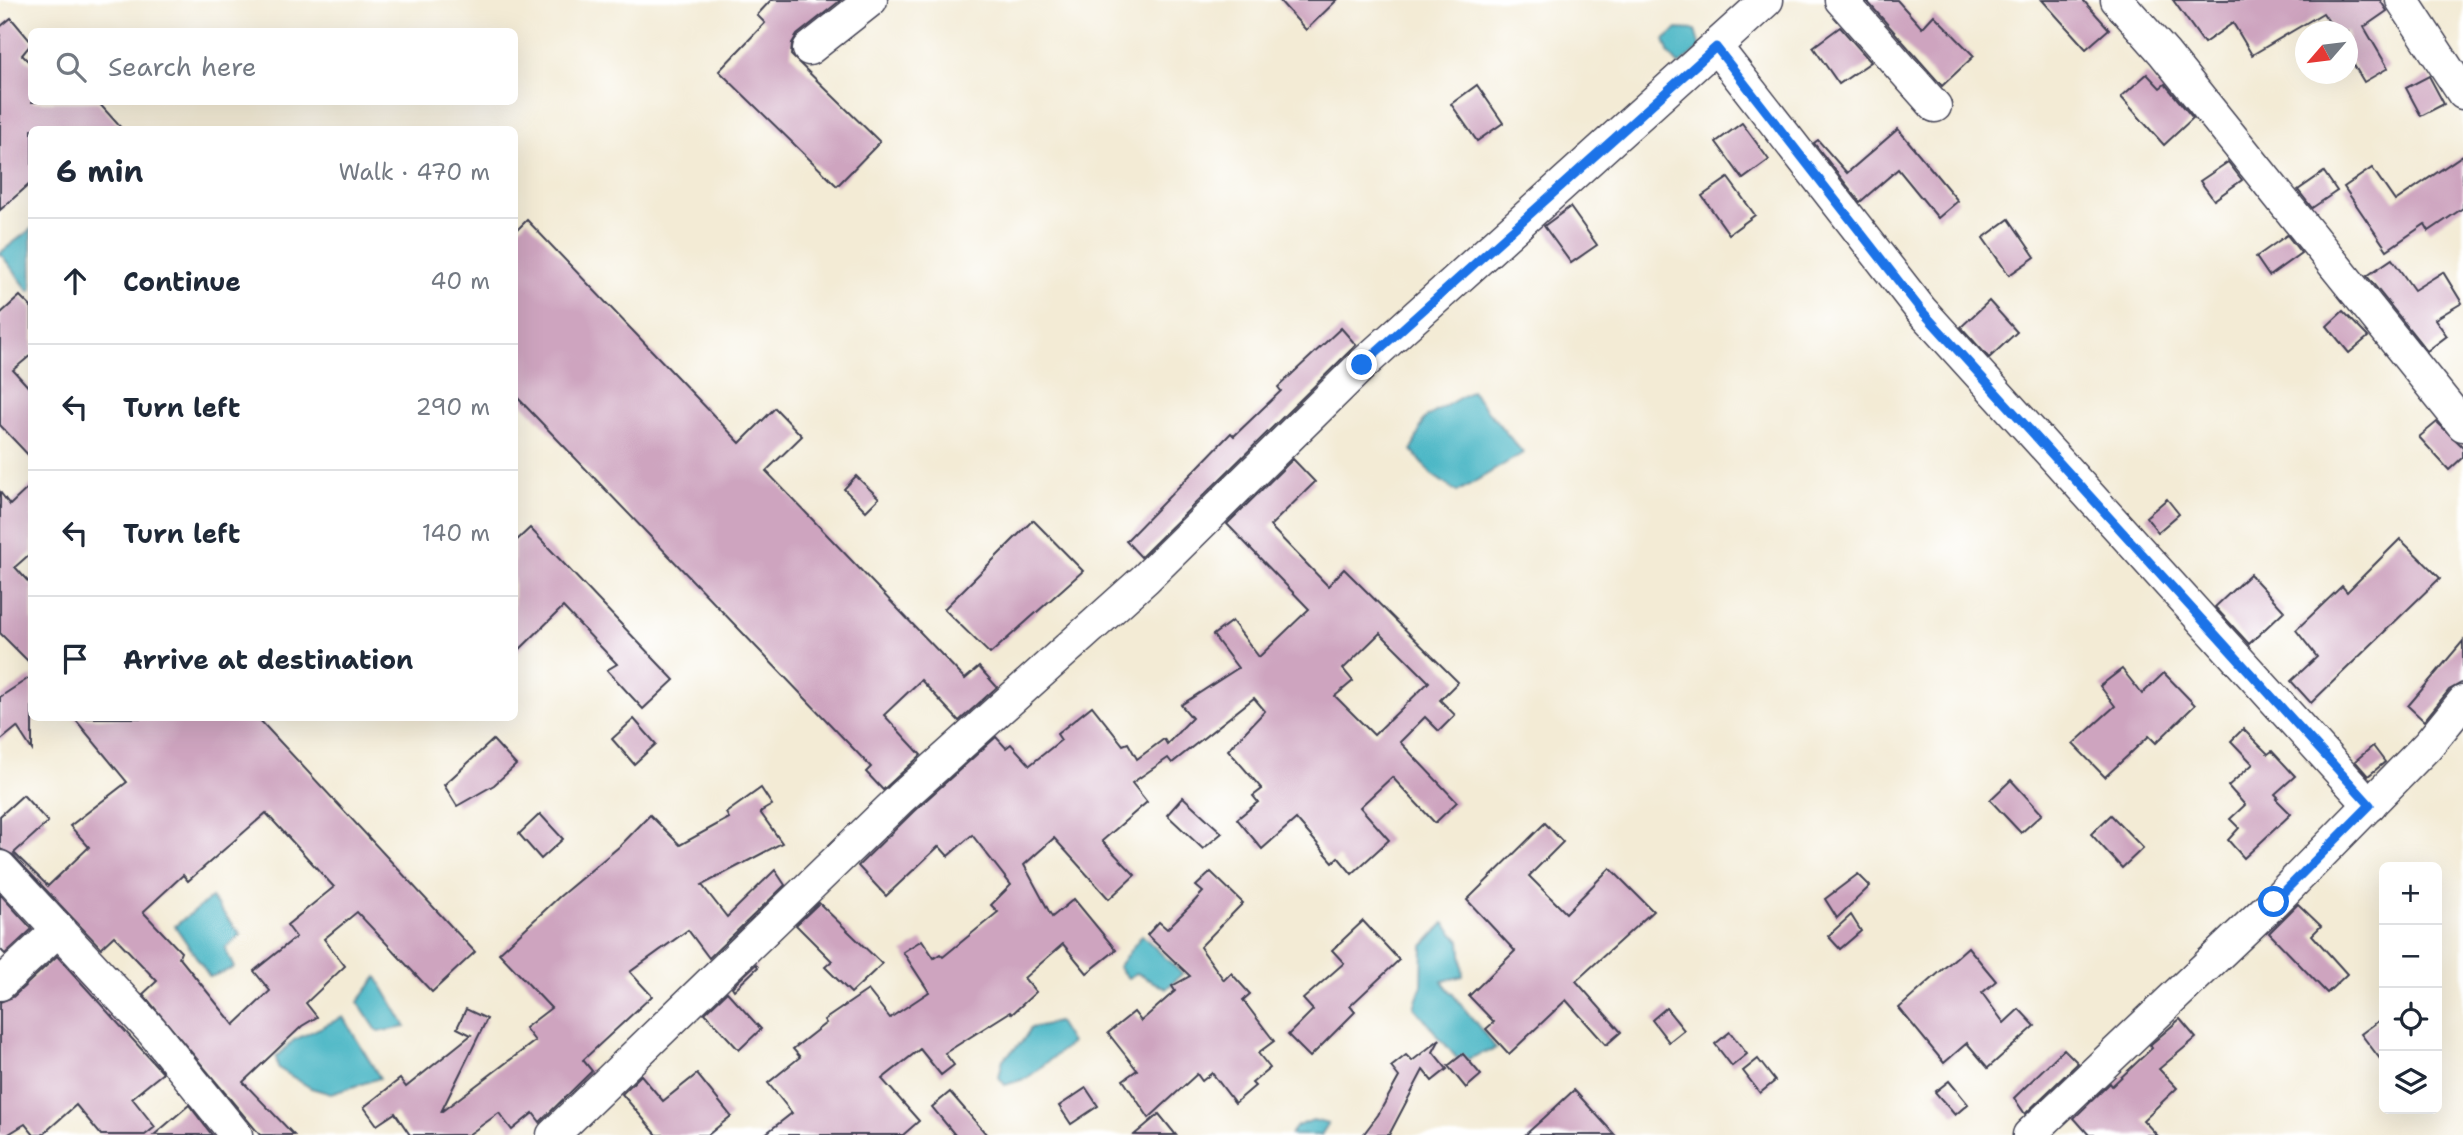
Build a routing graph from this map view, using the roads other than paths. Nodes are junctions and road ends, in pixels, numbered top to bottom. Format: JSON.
{"nodes":[{"id":1,"x":871,"y":0,"type":"edge"},
{"id":2,"x":1767,"y":0,"type":"edge"},
{"id":3,"x":1842,"y":0,"type":"edge"},
{"id":4,"x":2117,"y":0,"type":"edge"},
{"id":5,"x":2402,"y":0,"type":"edge"},
{"id":6,"x":1716,"y":47,"type":"junction"},
{"id":7,"x":809,"y":49,"type":"dead end"},
{"id":8,"x":2463,"y":93,"type":"edge"},
{"id":9,"x":1935,"y":106,"type":"dead end"},
{"id":10,"x":2463,"y":425,"type":"edge"},
{"id":11,"x":2463,"y":702,"type":"edge"},
{"id":12,"x":2370,"y":805,"type":"junction"},
{"id":13,"x":0,"y":867,"type":"edge"},
{"id":14,"x":59,"y":929,"type":"junction"},
{"id":15,"x":0,"y":985,"type":"edge"},
{"id":16,"x":236,"y":1135,"type":"edge"},
{"id":17,"x":553,"y":1135,"type":"edge"},
{"id":18,"x":2029,"y":1135,"type":"edge"}],
"edges":[{"from":1,"to":7,"type":"street"},
{"from":2,"to":6,"type":"street"},
{"from":3,"to":9,"type":"street"},
{"from":4,"to":10,"type":"street"},
{"from":5,"to":8,"type":"street"},
{"from":6,"to":12,"type":"street"},
{"from":6,"to":17,"type":"street"},
{"from":11,"to":12,"type":"street"},
{"from":12,"to":18,"type":"street"},
{"from":13,"to":14,"type":"street"},
{"from":14,"to":15,"type":"street"},
{"from":14,"to":16,"type":"street"}]}
